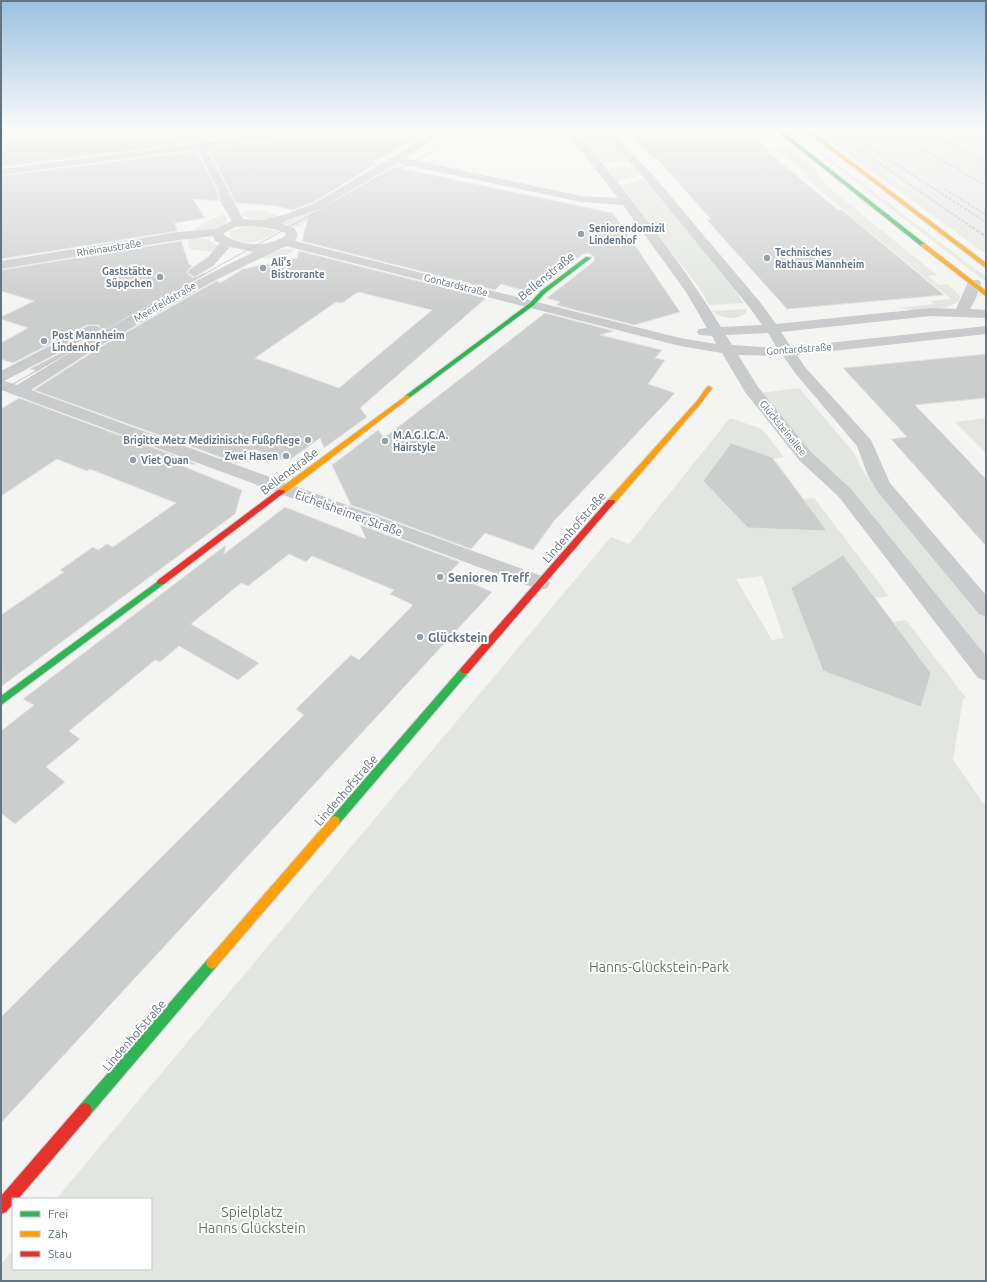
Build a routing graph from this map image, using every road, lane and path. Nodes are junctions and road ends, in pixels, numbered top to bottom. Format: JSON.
{"nodes":[{"id":1,"x":222,"y":188,"type":"edge"},
{"id":2,"x":347,"y":188,"type":"edge"},
{"id":3,"x":368,"y":188,"type":"edge"},
{"id":4,"x":529,"y":188,"type":"edge"},
{"id":5,"x":616,"y":188,"type":"edge"},
{"id":6,"x":657,"y":188,"type":"edge"},
{"id":7,"x":852,"y":188,"type":"edge"},
{"id":8,"x":883,"y":188,"type":"edge"},
{"id":9,"x":626,"y":202,"type":"junction"},
{"id":10,"x":312,"y":220,"type":"dead end"},
{"id":11,"x":239,"y":223,"type":"junction"},
{"id":12,"x":266,"y":224,"type":"junction"},
{"id":13,"x":218,"y":232,"type":"junction"},
{"id":14,"x":288,"y":238,"type":"junction"},
{"id":15,"x":227,"y":243,"type":"junction"},
{"id":16,"x":588,"y":258,"type":"dead end"},
{"id":17,"x":1,"y":265,"type":"edge"},
{"id":18,"x":986,"y":266,"type":"edge"},
{"id":19,"x":974,"y":283,"type":"junction"},
{"id":20,"x":986,"y":294,"type":"edge"},
{"id":21,"x":532,"y":304,"type":"junction"},
{"id":22,"x":961,"y":312,"type":"junction"},
{"id":23,"x":986,"y":314,"type":"edge"},
{"id":24,"x":627,"y":328,"type":"junction"},
{"id":25,"x":772,"y":329,"type":"junction"},
{"id":26,"x":981,"y":331,"type":"edge"},
{"id":27,"x":717,"y":332,"type":"junction"},
{"id":28,"x":728,"y":349,"type":"junction"},
{"id":29,"x":786,"y":352,"type":"junction"},
{"id":30,"x":6,"y":386,"type":"edge"},
{"id":31,"x":708,"y":388,"type":"dead end"},
{"id":32,"x":284,"y":489,"type":"junction"},
{"id":33,"x":540,"y":583,"type":"junction"},
{"id":34,"x":986,"y":609,"type":"edge"},
{"id":35,"x":986,"y":672,"type":"edge"},
{"id":36,"x":1,"y":701,"type":"edge"},
{"id":37,"x":1,"y":1207,"type":"edge"}],
"edges":[{"from":1,"to":11,"type":"street"},
{"from":2,"to":12,"type":"street"},
{"from":3,"to":10,"type":"street"},
{"from":4,"to":9,"type":"street"},
{"from":5,"to":9,"type":"street","name":"Glücksteinallee"},
{"from":6,"to":25,"type":"street"},
{"from":7,"to":19,"type":"street"},
{"from":8,"to":18,"type":"street"},
{"from":9,"to":27,"type":"street","name":"Glücksteinallee"},
{"from":11,"to":12,"type":"street"},
{"from":11,"to":13,"type":"street","name":"Rheinaustraße"},
{"from":12,"to":14,"type":"street"},
{"from":13,"to":15,"type":"street"},
{"from":13,"to":17,"type":"street","name":"Rheinaustraße"},
{"from":14,"to":15,"type":"street"},
{"from":14,"to":21,"type":"street","name":"Gontardstraße"},
{"from":14,"to":30,"type":"street","name":"Meerfeldstraße"},
{"from":15,"to":30,"type":"street","name":"Meerfeldstraße"},
{"from":16,"to":21,"type":"street","name":"Bellenstraße"},
{"from":19,"to":20,"type":"street"},
{"from":19,"to":22,"type":"street"},
{"from":21,"to":24,"type":"street","name":"Gontardstraße"},
{"from":21,"to":32,"type":"street","name":"Bellenstraße"},
{"from":22,"to":23,"type":"street","name":"Gontardstraße"},
{"from":22,"to":25,"type":"street","name":"Gontardstraße"},
{"from":24,"to":27,"type":"street","name":"Gontardstraße"},
{"from":24,"to":28,"type":"street","name":"Gontardstraße"},
{"from":25,"to":27,"type":"street","name":"Gontardstraße"},
{"from":25,"to":29,"type":"street"},
{"from":26,"to":29,"type":"street","name":"Gontardstraße"},
{"from":27,"to":28,"type":"street","name":"Glücksteinallee"},
{"from":28,"to":29,"type":"street","name":"Gontardstraße"},
{"from":28,"to":35,"type":"street","name":"Glücksteinallee"},
{"from":29,"to":34,"type":"street"},
{"from":30,"to":32,"type":"street","name":"Eichelsheimer Straße"},
{"from":31,"to":33,"type":"street","name":"Lindenhofstraße"},
{"from":32,"to":33,"type":"street","name":"Eichelsheimer Straße"},
{"from":32,"to":36,"type":"street","name":"Bellenstraße"},
{"from":33,"to":37,"type":"street","name":"Lindenhofstraße"}]}
